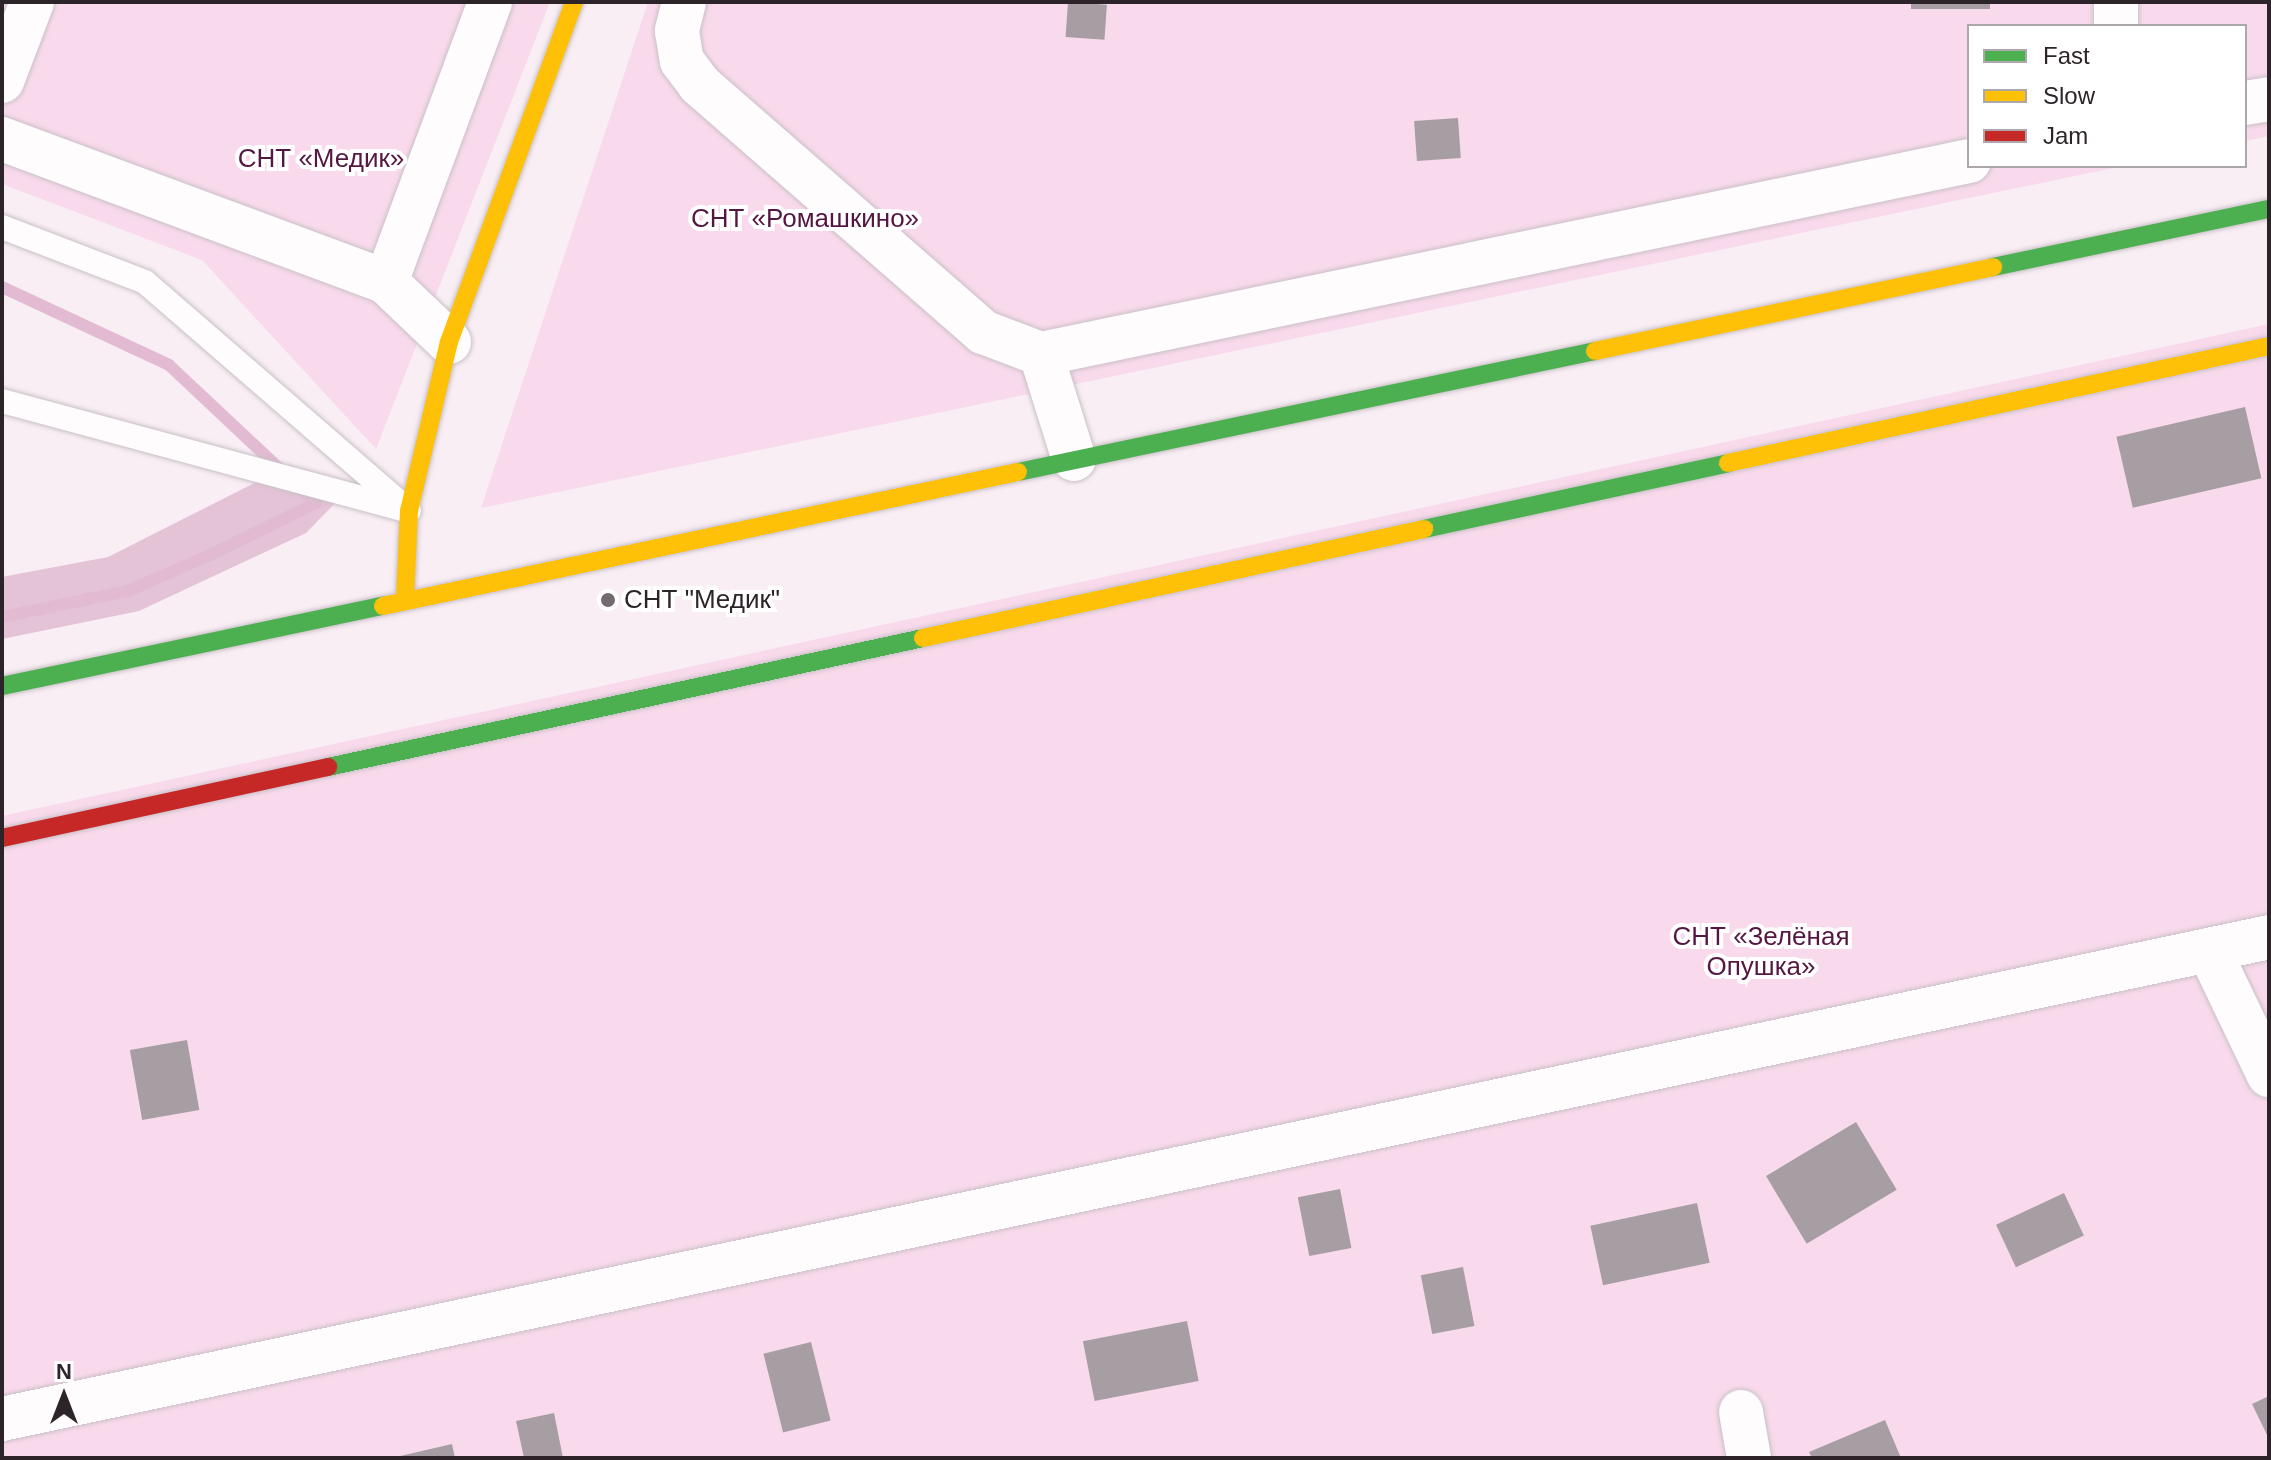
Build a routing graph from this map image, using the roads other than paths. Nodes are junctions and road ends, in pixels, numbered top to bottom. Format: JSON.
{"nodes":[{"id":1,"x":32,"y":2,"type":"edge"},
{"id":2,"x":490,"y":2,"type":"edge"},
{"id":3,"x":574,"y":2,"type":"edge"},
{"id":4,"x":684,"y":2,"type":"edge"},
{"id":5,"x":2116,"y":2,"type":"edge"},
{"id":6,"x":2116,"y":24,"type":"edge"},
{"id":7,"x":2,"y":81,"type":"edge"},
{"id":8,"x":2269,"y":99,"type":"edge"},
{"id":9,"x":2247,"y":103,"type":"edge"},
{"id":10,"x":2,"y":139,"type":"edge"},
{"id":11,"x":1967,"y":161,"type":"edge"},
{"id":12,"x":2269,"y":209,"type":"edge"},
{"id":13,"x":2,"y":227,"type":"edge"},
{"id":14,"x":386,"y":282,"type":"junction"},
{"id":15,"x":449,"y":342,"type":"junction"},
{"id":16,"x":2269,"y":346,"type":"edge"},
{"id":17,"x":1041,"y":354,"type":"junction"},
{"id":18,"x":2,"y":401,"type":"edge"},
{"id":19,"x":1074,"y":459,"type":"junction"},
{"id":20,"x":409,"y":511,"type":"junction"},
{"id":21,"x":405,"y":599,"type":"junction"},
{"id":22,"x":2,"y":686,"type":"edge"},
{"id":23,"x":2,"y":838,"type":"edge"},
{"id":24,"x":2269,"y":937,"type":"edge"},
{"id":25,"x":2209,"y":950,"type":"junction"},
{"id":26,"x":2269,"y":1075,"type":"edge"},
{"id":27,"x":1741,"y":1412,"type":"dead end"},
{"id":28,"x":2,"y":1419,"type":"edge"},
{"id":29,"x":1749,"y":1458,"type":"edge"}],
"edges":[{"from":1,"to":7,"type":"street"},
{"from":2,"to":14,"type":"street"},
{"from":3,"to":15,"type":"street"},
{"from":4,"to":17,"type":"street"},
{"from":5,"to":6,"type":"street"},
{"from":8,"to":9,"type":"street"},
{"from":10,"to":14,"type":"street"},
{"from":11,"to":17,"type":"street"},
{"from":12,"to":19,"type":"street"},
{"from":13,"to":20,"type":"lane"},
{"from":14,"to":15,"type":"street"},
{"from":15,"to":20,"type":"street"},
{"from":16,"to":23,"type":"street"},
{"from":17,"to":19,"type":"street"},
{"from":18,"to":20,"type":"lane"},
{"from":19,"to":21,"type":"street"},
{"from":20,"to":21,"type":"street"},
{"from":21,"to":22,"type":"street"},
{"from":24,"to":25,"type":"street"},
{"from":25,"to":26,"type":"street"},
{"from":25,"to":28,"type":"street"},
{"from":27,"to":29,"type":"street"}]}
